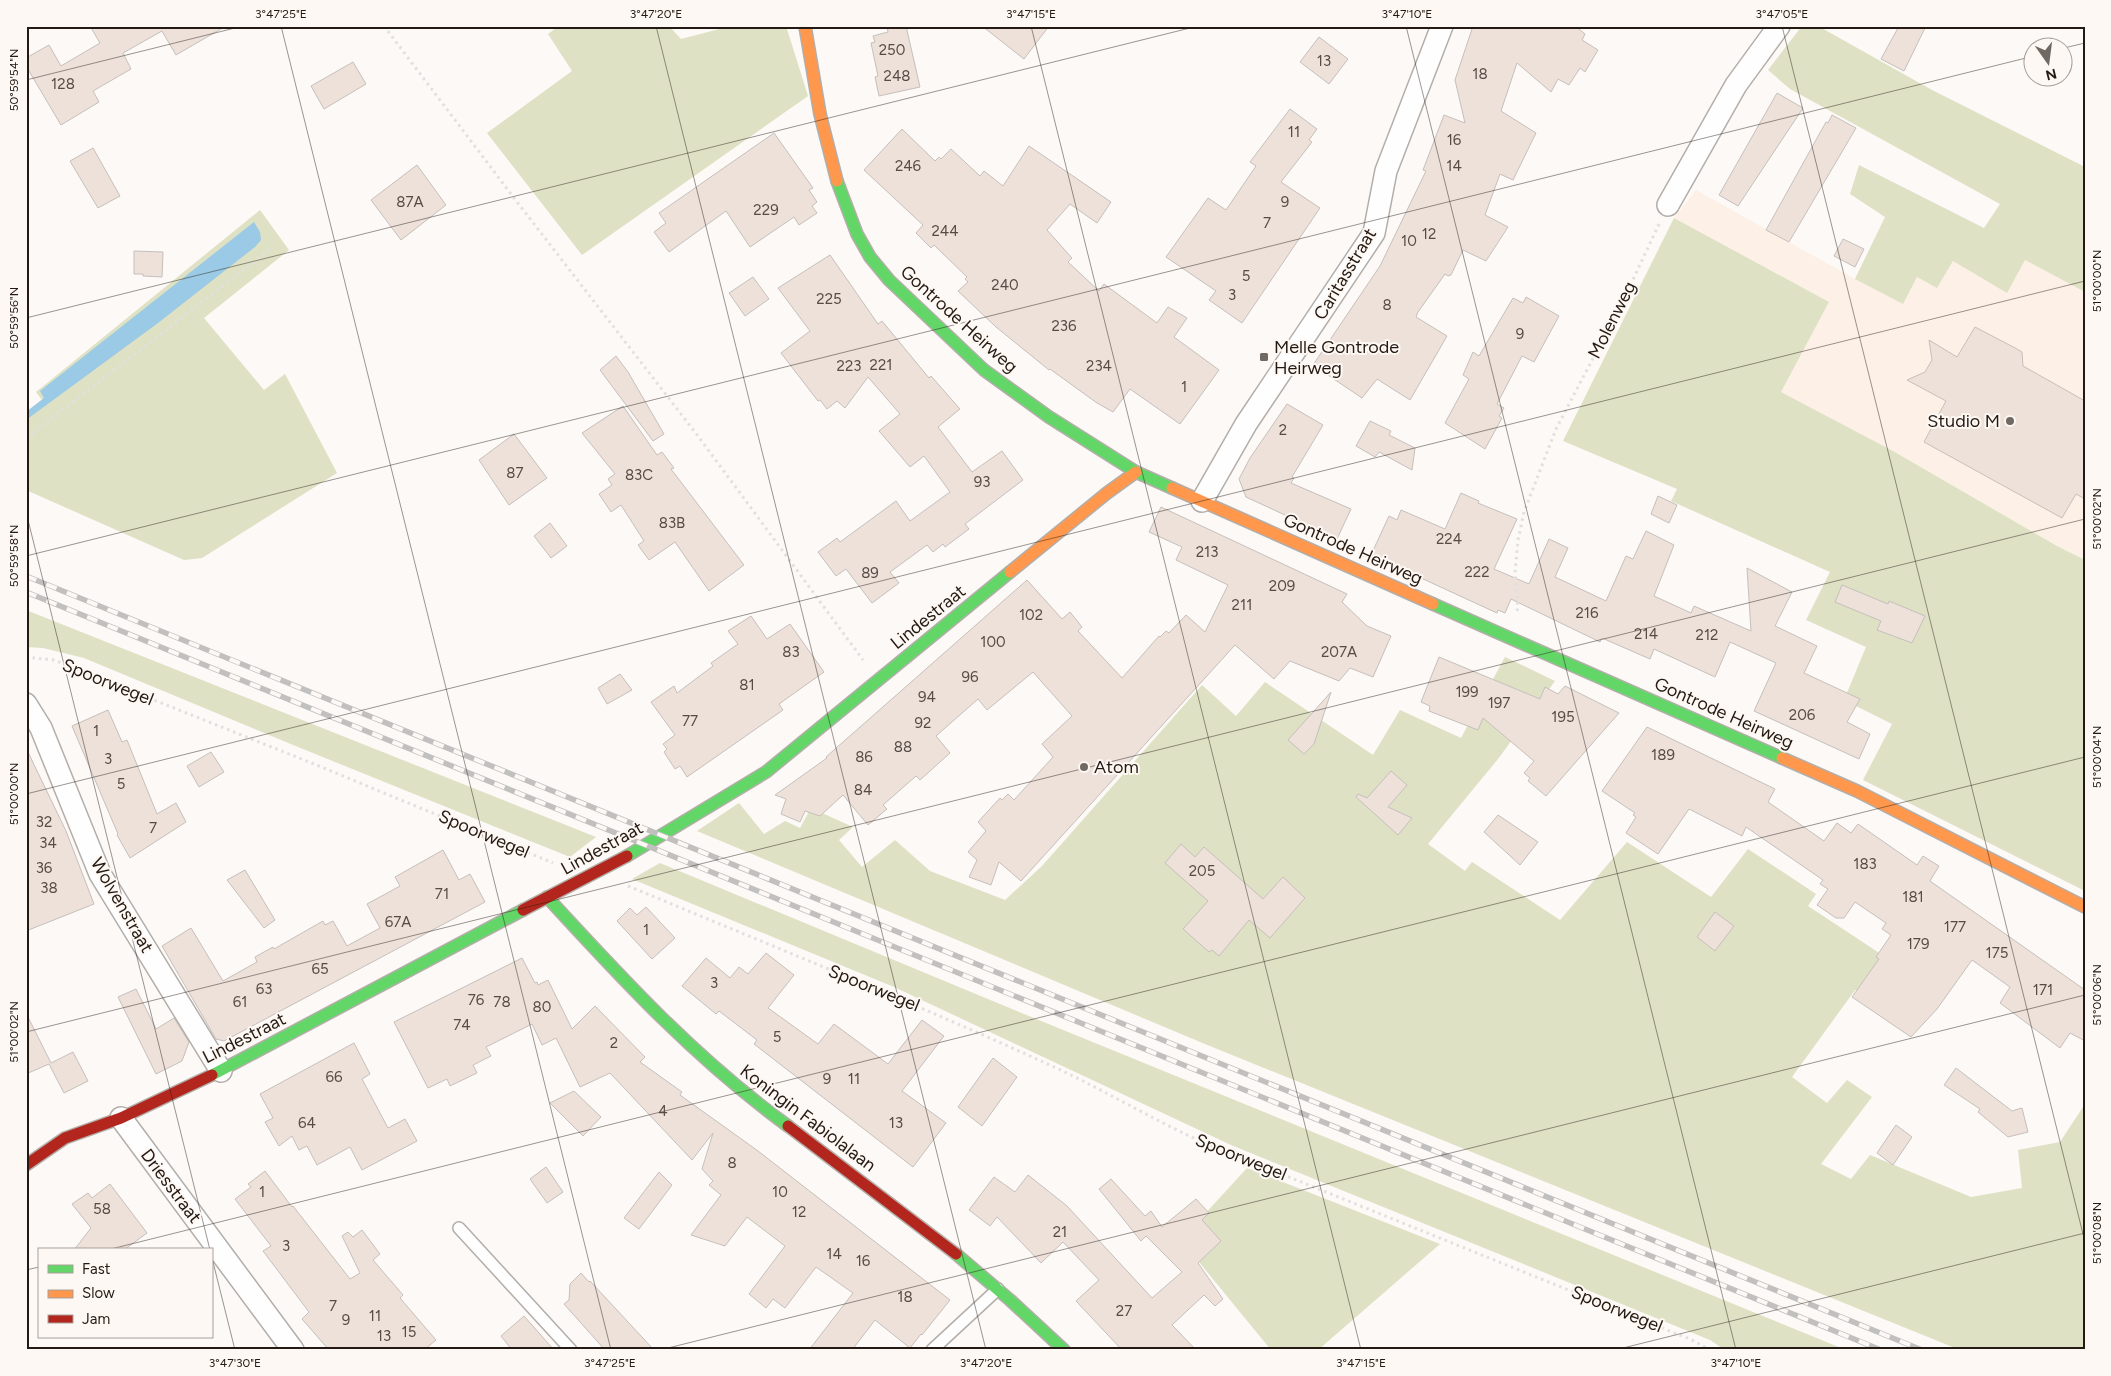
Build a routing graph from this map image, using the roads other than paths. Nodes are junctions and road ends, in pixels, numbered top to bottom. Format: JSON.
{"nodes":[{"id":1,"x":805,"y":26,"type":"edge"},
{"id":2,"x":1442,"y":26,"type":"edge"},
{"id":3,"x":1779,"y":26,"type":"edge"},
{"id":4,"x":1668,"y":206,"type":"road end"},
{"id":5,"x":1136,"y":472,"type":"junction"},
{"id":6,"x":1202,"y":501,"type":"junction"},
{"id":7,"x":26,"y":704,"type":"edge"},
{"id":8,"x":547,"y":897,"type":"junction"},
{"id":9,"x":2085,"y":908,"type":"edge"},
{"id":10,"x":221,"y":1071,"type":"junction"},
{"id":11,"x":120,"y":1118,"type":"junction"},
{"id":12,"x":26,"y":1164,"type":"edge"},
{"id":13,"x":459,"y":1228,"type":"dead end"},
{"id":14,"x":998,"y":1289,"type":"junction"},
{"id":15,"x":293,"y":1350,"type":"edge"},
{"id":16,"x":571,"y":1350,"type":"edge"},
{"id":17,"x":932,"y":1350,"type":"edge"},
{"id":18,"x":1064,"y":1350,"type":"edge"}],
"edges":[{"from":1,"to":5,"type":"street","name":"Gontrode Heirweg"},
{"from":2,"to":6,"type":"street","name":"Caritasstraat"},
{"from":3,"to":4,"type":"street"},
{"from":5,"to":6,"type":"street","name":"Gontrode Heirweg"},
{"from":5,"to":8,"type":"street","name":"Lindestraat"},
{"from":6,"to":9,"type":"street","name":"Gontrode Heirweg"},
{"from":7,"to":10,"type":"street","name":"Wolvenstraat"},
{"from":8,"to":10,"type":"street","name":"Lindestraat"},
{"from":8,"to":14,"type":"street","name":"Koningin Fabiolalaan"},
{"from":10,"to":11,"type":"street","name":"Lindestraat"},
{"from":11,"to":12,"type":"street","name":"Lindestraat"},
{"from":11,"to":15,"type":"street","name":"Driesstraat"},
{"from":13,"to":16,"type":"lane"},
{"from":14,"to":17,"type":"lane"},
{"from":14,"to":18,"type":"street","name":"Koningin Fabiolalaan"}]}
